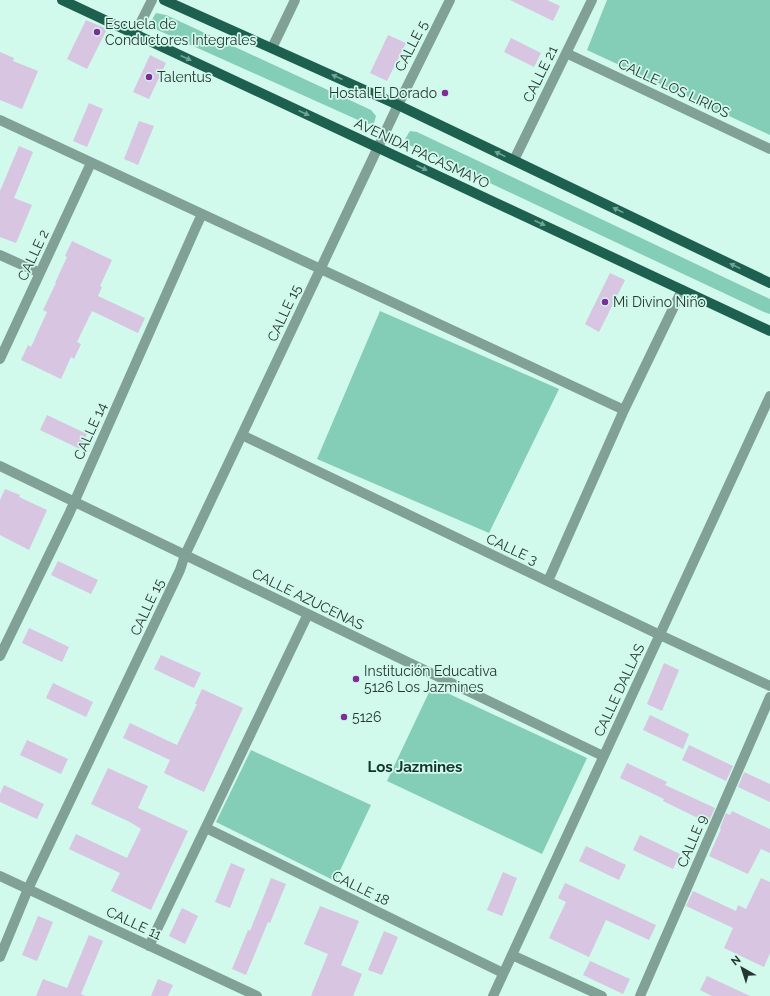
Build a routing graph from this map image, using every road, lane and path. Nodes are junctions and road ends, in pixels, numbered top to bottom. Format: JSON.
{"nodes":[{"id":1,"x":62,"y":0,"type":"edge"},
{"id":2,"x":152,"y":0,"type":"edge"},
{"id":3,"x":164,"y":0,"type":"edge"},
{"id":4,"x":295,"y":0,"type":"edge"},
{"id":5,"x":450,"y":0,"type":"edge"},
{"id":6,"x":592,"y":0,"type":"edge"},
{"id":7,"x":135,"y":34,"type":"junction"},
{"id":8,"x":272,"y":48,"type":"junction"},
{"id":9,"x":566,"y":53,"type":"junction"},
{"id":10,"x":398,"y":105,"type":"junction"},
{"id":11,"x":0,"y":120,"type":"edge"},
{"id":12,"x":378,"y":148,"type":"junction"},
{"id":13,"x":770,"y":149,"type":"edge"},
{"id":14,"x":514,"y":160,"type":"junction"},
{"id":15,"x":92,"y":163,"type":"junction"},
{"id":16,"x":202,"y":214,"type":"junction"},
{"id":17,"x":0,"y":255,"type":"edge"},
{"id":18,"x":320,"y":269,"type":"junction"},
{"id":19,"x":40,"y":273,"type":"junction"},
{"id":20,"x":770,"y":283,"type":"edge"},
{"id":21,"x":682,"y":290,"type":"junction"},
{"id":22,"x":770,"y":331,"type":"edge"},
{"id":23,"x":0,"y":359,"type":"edge"},
{"id":24,"x":770,"y":396,"type":"edge"},
{"id":25,"x":624,"y":410,"type":"junction"},
{"id":26,"x":242,"y":435,"type":"junction"},
{"id":27,"x":0,"y":466,"type":"edge"},
{"id":28,"x":74,"y":502,"type":"junction"},
{"id":29,"x":185,"y":555,"type":"junction"},
{"id":30,"x":548,"y":581,"type":"junction"},
{"id":31,"x":308,"y":614,"type":"junction"},
{"id":32,"x":660,"y":635,"type":"junction"},
{"id":33,"x":0,"y":656,"type":"edge"},
{"id":34,"x":770,"y":686,"type":"edge"},
{"id":35,"x":770,"y":697,"type":"edge"},
{"id":36,"x":604,"y":756,"type":"junction"},
{"id":37,"x":206,"y":828,"type":"junction"},
{"id":38,"x":0,"y":876,"type":"edge"},
{"id":39,"x":28,"y":889,"type":"junction"},
{"id":40,"x":149,"y":946,"type":"junction"},
{"id":41,"x":512,"y":955,"type":"junction"},
{"id":42,"x":0,"y":957,"type":"edge"},
{"id":43,"x":503,"y":973,"type":"junction"},
{"id":44,"x":257,"y":996,"type":"edge"},
{"id":45,"x":493,"y":996,"type":"edge"},
{"id":46,"x":602,"y":996,"type":"edge"},
{"id":47,"x":640,"y":996,"type":"edge"}],
"edges":[{"from":1,"to":7,"type":"main road","name":"AVENIDA PACASMAYO"},
{"from":2,"to":7,"type":"street"},
{"from":3,"to":8,"type":"main road"},
{"from":4,"to":8,"type":"street"},
{"from":5,"to":10,"type":"street","name":"CALLE 5"},
{"from":6,"to":9,"type":"street","name":"CALLE 21"},
{"from":7,"to":12,"type":"main road","name":"AVENIDA PACASMAYO","one_way":true},
{"from":10,"to":8,"type":"main road","one_way":true},
{"from":9,"to":13,"type":"street","name":"CALLE LOS LIRIOS"},
{"from":9,"to":14,"type":"street","name":"CALLE 21"},
{"from":10,"to":12,"type":"street","name":"CALLE 15"},
{"from":14,"to":10,"type":"main road","one_way":true},
{"from":11,"to":15,"type":"street"},
{"from":12,"to":18,"type":"street","name":"CALLE 15"},
{"from":12,"to":21,"type":"main road","name":"AVENIDA PACASMAYO","one_way":true},
{"from":20,"to":14,"type":"main road","one_way":true},
{"from":15,"to":16,"type":"street"},
{"from":15,"to":19,"type":"street","name":"CALLE 2"},
{"from":16,"to":18,"type":"street"},
{"from":16,"to":28,"type":"street","name":"CALLE 14"},
{"from":17,"to":19,"type":"street"},
{"from":18,"to":25,"type":"street"},
{"from":18,"to":26,"type":"street","name":"CALLE 15"},
{"from":19,"to":23,"type":"street","name":"CALLE 2"},
{"from":21,"to":22,"type":"main road","name":"AVENIDA PACASMAYO"},
{"from":21,"to":25,"type":"street"},
{"from":24,"to":32,"type":"street","name":"CALLE DALLAS"},
{"from":25,"to":30,"type":"street"},
{"from":26,"to":29,"type":"street","name":"CALLE 15"},
{"from":26,"to":30,"type":"street","name":"CALLE 3"},
{"from":27,"to":28,"type":"street","name":"CALLE AZUCENAS"},
{"from":28,"to":29,"type":"street","name":"CALLE AZUCENAS"},
{"from":28,"to":33,"type":"street","name":"CALLE 14"},
{"from":29,"to":31,"type":"street","name":"CALLE AZUCENAS"},
{"from":29,"to":39,"type":"street","name":"CALLE 15"},
{"from":30,"to":32,"type":"street","name":"CALLE 3"},
{"from":31,"to":36,"type":"street","name":"CALLE AZUCENAS"},
{"from":31,"to":37,"type":"street"},
{"from":32,"to":34,"type":"street","name":"CALLE 3"},
{"from":32,"to":36,"type":"street","name":"CALLE DALLAS"},
{"from":35,"to":47,"type":"street","name":"CALLE 9"},
{"from":36,"to":41,"type":"street","name":"CALLE DALLAS"},
{"from":37,"to":40,"type":"street"},
{"from":37,"to":43,"type":"street","name":"CALLE 18"},
{"from":38,"to":39,"type":"street","name":"CALLE 11"},
{"from":39,"to":40,"type":"street","name":"CALLE 11"},
{"from":39,"to":42,"type":"street","name":"CALLE 15"},
{"from":40,"to":44,"type":"street","name":"CALLE 11"},
{"from":41,"to":43,"type":"street","name":"CALLE DALLAS"},
{"from":41,"to":46,"type":"street"},
{"from":43,"to":45,"type":"street","name":"CALLE DALLAS"}]}
